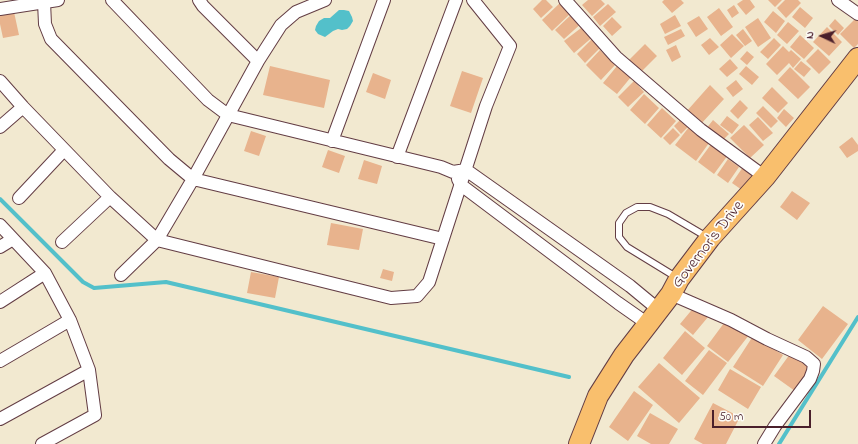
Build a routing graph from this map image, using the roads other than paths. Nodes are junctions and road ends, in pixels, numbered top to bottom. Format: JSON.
{"nodes":[{"id":1,"x":58,"y":0,"type":"edge"},
{"id":2,"x":112,"y":0,"type":"edge"},
{"id":3,"x":199,"y":0,"type":"edge"},
{"id":4,"x":325,"y":0,"type":"edge"},
{"id":5,"x":384,"y":0,"type":"edge"},
{"id":6,"x":456,"y":0,"type":"edge"},
{"id":7,"x":472,"y":0,"type":"edge"},
{"id":8,"x":566,"y":0,"type":"edge"},
{"id":9,"x":838,"y":0,"type":"edge"},
{"id":10,"x":44,"y":2,"type":"junction"},
{"id":11,"x":0,"y":9,"type":"edge"},
{"id":12,"x":858,"y":14,"type":"edge"},
{"id":13,"x":858,"y":58,"type":"edge"},
{"id":14,"x":258,"y":61,"type":"junction"},
{"id":15,"x":0,"y":81,"type":"edge"},
{"id":16,"x":23,"y":108,"type":"junction"},
{"id":17,"x":228,"y":115,"type":"junction"},
{"id":18,"x":0,"y":127,"type":"edge"},
{"id":19,"x":332,"y":141,"type":"junction"},
{"id":20,"x":64,"y":150,"type":"junction"},
{"id":21,"x":397,"y":157,"type":"junction"},
{"id":22,"x":466,"y":170,"type":"junction"},
{"id":23,"x":453,"y":172,"type":"junction"},
{"id":24,"x":765,"y":177,"type":"junction"},
{"id":25,"x":193,"y":179,"type":"junction"},
{"id":26,"x":461,"y":185,"type":"junction"},
{"id":27,"x":110,"y":197,"type":"junction"},
{"id":28,"x":19,"y":198,"type":"dead end"},
{"id":29,"x":0,"y":225,"type":"edge"},
{"id":30,"x":710,"y":238,"type":"junction"},
{"id":31,"x":13,"y":239,"type":"junction"},
{"id":32,"x":443,"y":239,"type":"junction"},
{"id":33,"x":157,"y":240,"type":"junction"},
{"id":34,"x":62,"y":242,"type":"dead end"},
{"id":35,"x":0,"y":247,"type":"edge"},
{"id":36,"x":45,"y":273,"type":"junction"},
{"id":37,"x":121,"y":276,"type":"dead end"},
{"id":38,"x":675,"y":286,"type":"junction"},
{"id":39,"x":0,"y":302,"type":"edge"},
{"id":40,"x":653,"y":317,"type":"junction"},
{"id":41,"x":70,"y":320,"type":"junction"},
{"id":42,"x":0,"y":361,"type":"edge"},
{"id":43,"x":89,"y":370,"type":"junction"},
{"id":44,"x":0,"y":419,"type":"edge"},
{"id":45,"x":50,"y":442,"type":"edge"},
{"id":46,"x":580,"y":444,"type":"edge"},
{"id":47,"x":764,"y":444,"type":"edge"}],
"edges":[{"from":1,"to":10,"type":"street"},
{"from":2,"to":17,"type":"street"},
{"from":3,"to":14,"type":"street"},
{"from":4,"to":14,"type":"street"},
{"from":5,"to":19,"type":"street"},
{"from":6,"to":21,"type":"street"},
{"from":7,"to":22,"type":"street"},
{"from":8,"to":24,"type":"street"},
{"from":9,"to":12,"type":"street"},
{"from":10,"to":11,"type":"street"},
{"from":10,"to":25,"type":"street"},
{"from":13,"to":24,"type":"main road","name":"Governor's Drive"},
{"from":14,"to":17,"type":"street"},
{"from":15,"to":16,"type":"street"},
{"from":16,"to":18,"type":"street"},
{"from":16,"to":20,"type":"street"},
{"from":17,"to":19,"type":"street"},
{"from":17,"to":25,"type":"street"},
{"from":19,"to":21,"type":"street"},
{"from":20,"to":27,"type":"street"},
{"from":20,"to":28,"type":"street"},
{"from":21,"to":23,"type":"street"},
{"from":22,"to":23,"type":"street"},
{"from":22,"to":26,"type":"street"},
{"from":22,"to":40,"type":"street"},
{"from":23,"to":26,"type":"street"},
{"from":24,"to":30,"type":"main road","name":"Governor's Drive"},
{"from":25,"to":32,"type":"street"},
{"from":25,"to":33,"type":"street"},
{"from":26,"to":32,"type":"street"},
{"from":26,"to":40,"type":"street"},
{"from":27,"to":33,"type":"street"},
{"from":27,"to":34,"type":"street"},
{"from":29,"to":31,"type":"street"},
{"from":30,"to":38,"type":"main road","name":"Governor's Drive"},
{"from":30,"to":38,"type":"lane"},
{"from":31,"to":35,"type":"street"},
{"from":31,"to":36,"type":"street"},
{"from":32,"to":33,"type":"street"},
{"from":33,"to":37,"type":"street"},
{"from":36,"to":39,"type":"street"},
{"from":36,"to":41,"type":"street"},
{"from":38,"to":40,"type":"main road","name":"Governor's Drive"},
{"from":38,"to":47,"type":"street"},
{"from":40,"to":46,"type":"main road","name":"Governor's Drive"},
{"from":41,"to":42,"type":"street"},
{"from":41,"to":43,"type":"street"},
{"from":43,"to":44,"type":"street"},
{"from":43,"to":45,"type":"street"}]}
